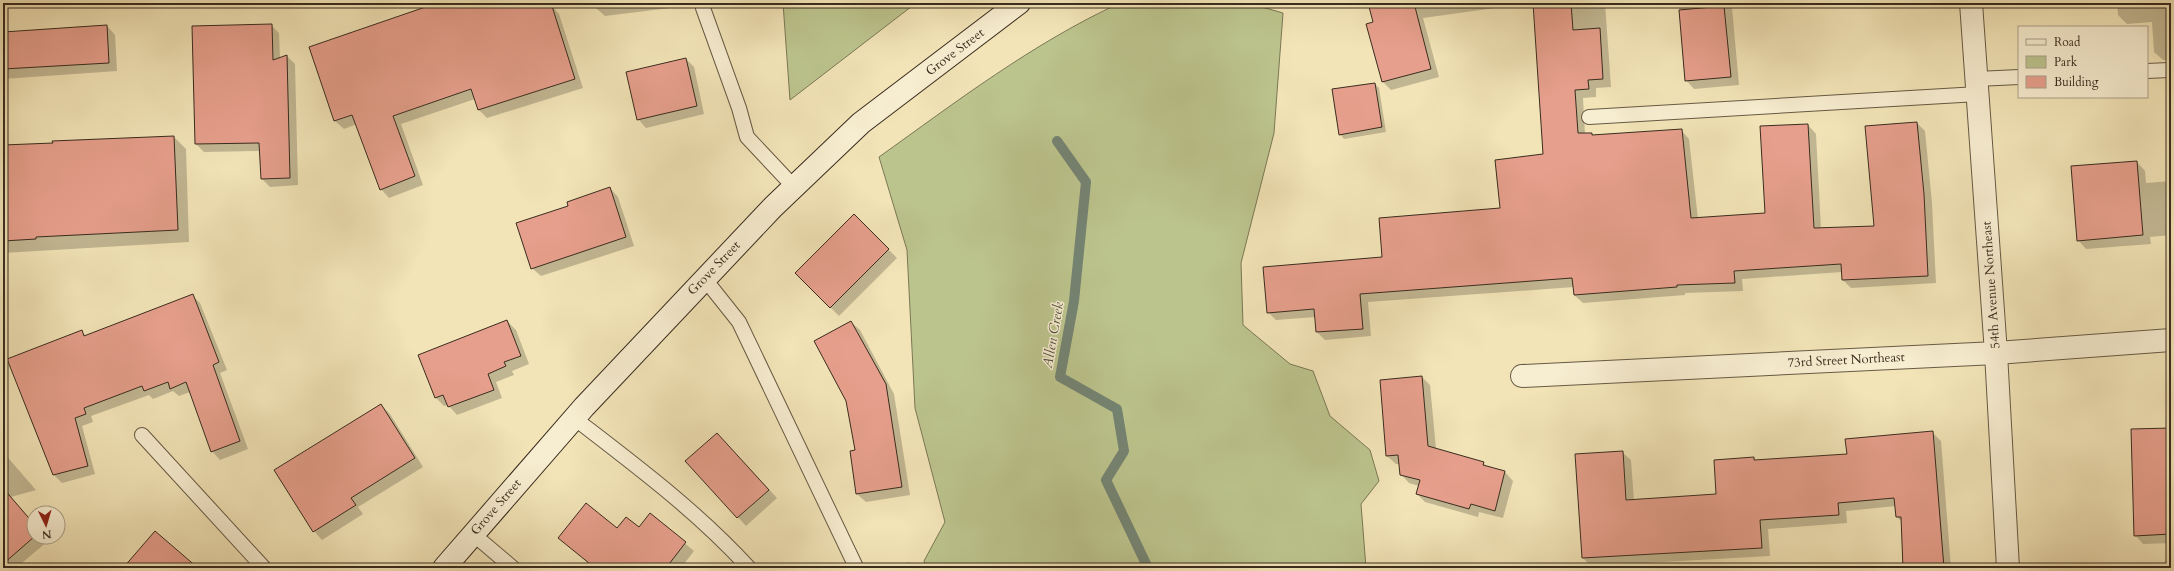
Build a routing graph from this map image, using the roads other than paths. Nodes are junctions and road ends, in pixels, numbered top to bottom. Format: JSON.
{"nodes":[{"id":1,"x":1018,"y":3,"type":"edge"},
{"id":2,"x":1971,"y":3,"type":"edge"},
{"id":3,"x":703,"y":8,"type":"dead end"},
{"id":4,"x":2170,"y":70,"type":"dead end"},
{"id":5,"x":2148,"y":71,"type":"edge"},
{"id":6,"x":2018,"y":77,"type":"edge"},
{"id":7,"x":1977,"y":87,"type":"junction"},
{"id":8,"x":1589,"y":117,"type":"dead end"},
{"id":9,"x":794,"y":187,"type":"junction"},
{"id":10,"x":704,"y":278,"type":"junction"},
{"id":11,"x":2171,"y":340,"type":"edge"},
{"id":12,"x":1996,"y":353,"type":"junction"},
{"id":13,"x":1522,"y":376,"type":"dead end"},
{"id":14,"x":574,"y":418,"type":"junction"},
{"id":15,"x":142,"y":435,"type":"dead end"},
{"id":16,"x":473,"y":534,"type":"junction"},
{"id":17,"x":856,"y":566,"type":"dead end"},
{"id":18,"x":264,"y":568,"type":"edge"},
{"id":19,"x":444,"y":568,"type":"edge"},
{"id":20,"x":513,"y":568,"type":"edge"},
{"id":21,"x":749,"y":568,"type":"edge"},
{"id":22,"x":2008,"y":568,"type":"edge"}],
"edges":[{"from":1,"to":9,"type":"street","name":"Grove Street"},
{"from":2,"to":7,"type":"street","name":"54th Avenue Northeast"},
{"from":3,"to":9,"type":"lane"},
{"from":4,"to":5,"type":"lane"},
{"from":6,"to":7,"type":"lane"},
{"from":7,"to":8,"type":"lane"},
{"from":7,"to":12,"type":"street","name":"54th Avenue Northeast"},
{"from":9,"to":10,"type":"street","name":"Grove Street"},
{"from":10,"to":14,"type":"street","name":"Grove Street"},
{"from":10,"to":17,"type":"lane"},
{"from":11,"to":12,"type":"street","name":"73rd Street Northeast"},
{"from":12,"to":13,"type":"street","name":"73rd Street Northeast"},
{"from":12,"to":22,"type":"street","name":"54th Avenue Northeast"},
{"from":14,"to":16,"type":"street","name":"Grove Street"},
{"from":14,"to":21,"type":"lane"},
{"from":15,"to":18,"type":"lane"},
{"from":16,"to":19,"type":"street","name":"Grove Street"},
{"from":16,"to":20,"type":"lane"}]}
